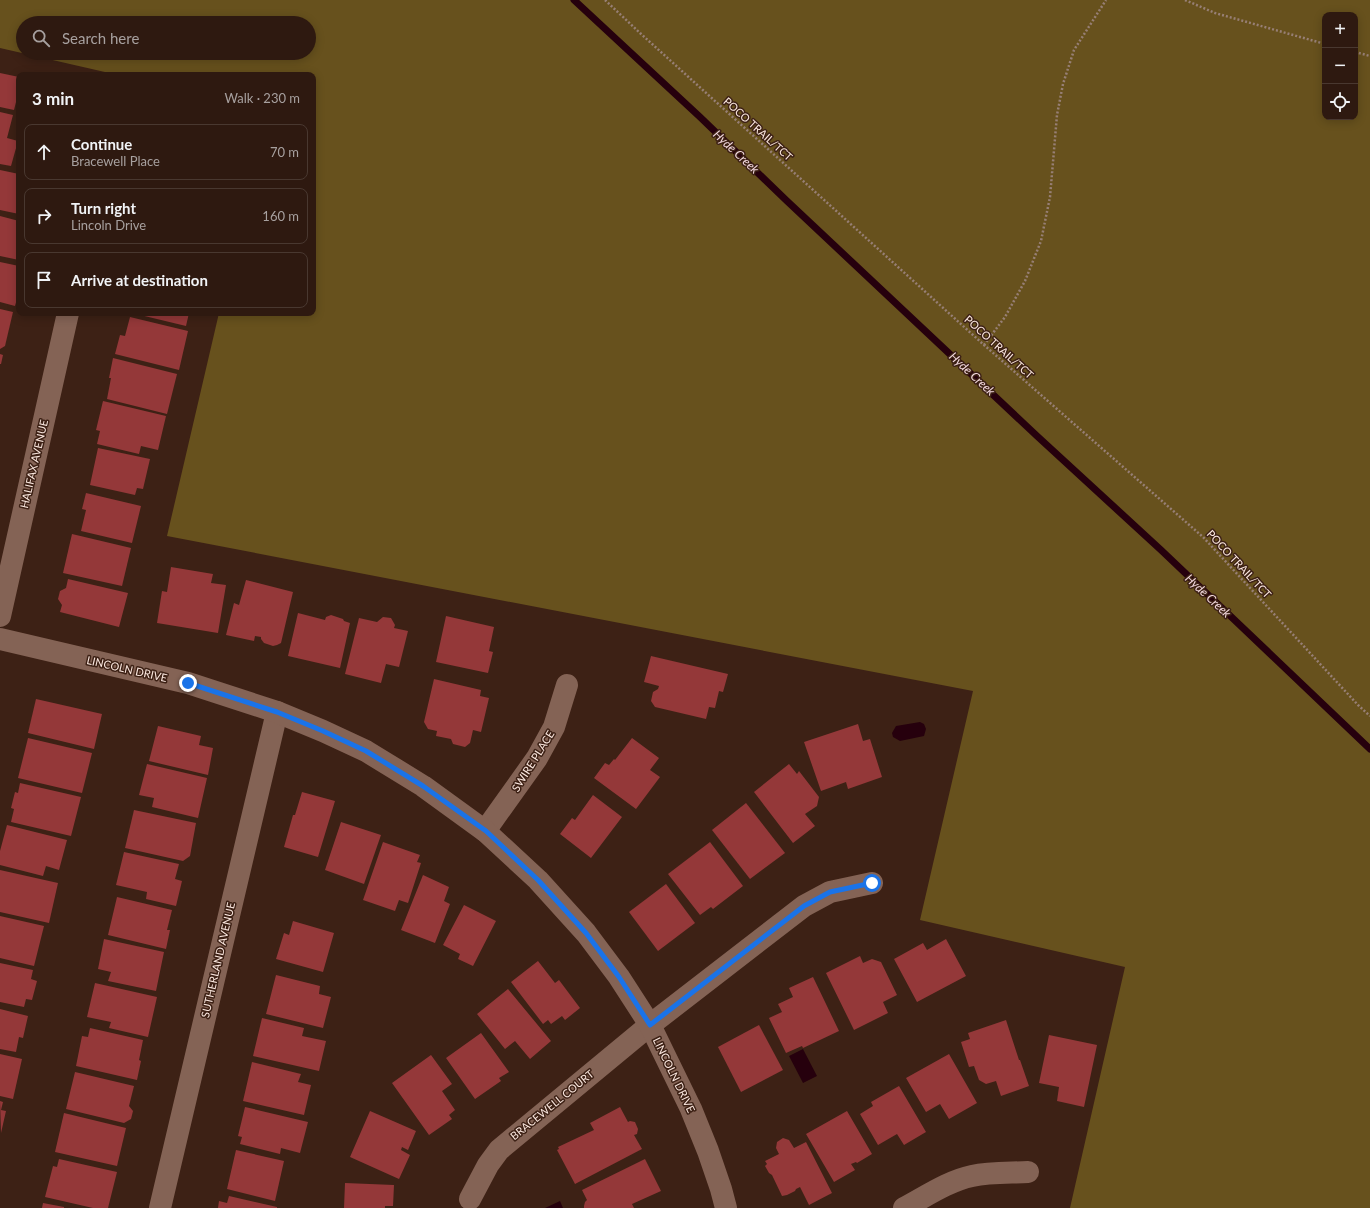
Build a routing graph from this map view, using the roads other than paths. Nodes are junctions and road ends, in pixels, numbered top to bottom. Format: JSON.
{"nodes":[{"id":1,"x":67,"y":316,"type":"edge"},
{"id":2,"x":0,"y":616,"type":"edge"},
{"id":3,"x":0,"y":639,"type":"edge"},
{"id":4,"x":567,"y":685,"type":"dead end"},
{"id":5,"x":277,"y":712,"type":"junction"},
{"id":6,"x":486,"y":831,"type":"junction"},
{"id":7,"x":872,"y":883,"type":"dead end"},
{"id":8,"x":650,"y":1025,"type":"junction"},
{"id":9,"x":1028,"y":1172,"type":"dead end"},
{"id":10,"x":470,"y":1199,"type":"dead end"},
{"id":11,"x":160,"y":1208,"type":"edge"},
{"id":12,"x":726,"y":1208,"type":"edge"},
{"id":13,"x":904,"y":1208,"type":"edge"}],
"edges":[{"from":1,"to":2,"type":"street","name":"HALIFAX AVENUE"},
{"from":3,"to":5,"type":"street","name":"LINCOLN DRIVE"},
{"from":4,"to":6,"type":"street","name":"SWIRE PLACE"},
{"from":5,"to":6,"type":"street","name":"LINCOLN DRIVE"},
{"from":5,"to":11,"type":"street","name":"SUTHERLAND AVENUE"},
{"from":6,"to":8,"type":"street","name":"LINCOLN DRIVE"},
{"from":7,"to":8,"type":"street","name":"BRACEWELL COURT"},
{"from":8,"to":10,"type":"street","name":"BRACEWELL COURT"},
{"from":8,"to":12,"type":"street","name":"LINCOLN DRIVE"},
{"from":9,"to":13,"type":"street"}]}
